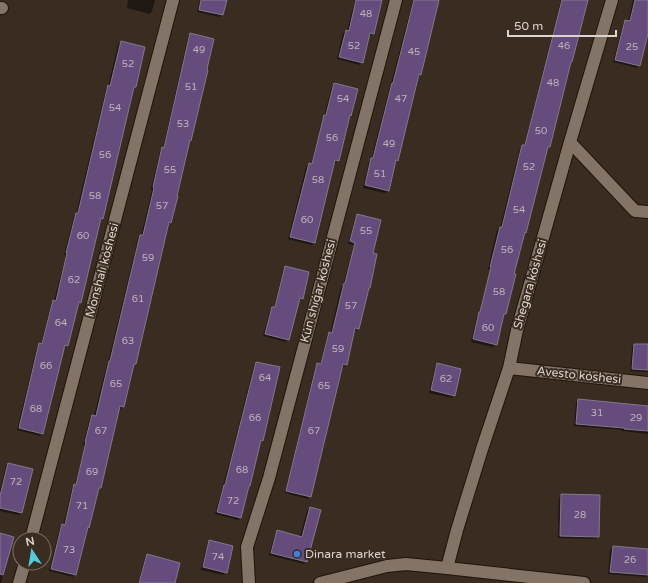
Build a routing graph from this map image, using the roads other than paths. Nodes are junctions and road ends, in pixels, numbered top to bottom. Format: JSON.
{"nodes":[{"id":1,"x":173,"y":0,"type":"edge"},
{"id":2,"x":396,"y":0,"type":"edge"},
{"id":3,"x":612,"y":0,"type":"edge"},
{"id":4,"x":570,"y":142,"type":"junction"},
{"id":5,"x":648,"y":212,"type":"edge"},
{"id":6,"x":509,"y":368,"type":"junction"},
{"id":7,"x":648,"y":382,"type":"edge"},
{"id":8,"x":33,"y":531,"type":"edge"},
{"id":9,"x":447,"y":568,"type":"junction"},
{"id":10,"x":23,"y":571,"type":"edge"},
{"id":11,"x":342,"y":580,"type":"edge"},
{"id":12,"x":20,"y":583,"type":"edge"},
{"id":13,"x":249,"y":583,"type":"edge"},
{"id":14,"x":320,"y":583,"type":"edge"},
{"id":15,"x":579,"y":583,"type":"edge"}],
"edges":[{"from":1,"to":8,"type":"street","name":"Monshalı kóshesi"},
{"from":2,"to":13,"type":"street","name":"Kún shıǵar kóshesi"},
{"from":3,"to":4,"type":"street","name":"Shegara kóshesi"},
{"from":4,"to":5,"type":"street"},
{"from":4,"to":6,"type":"street","name":"Shegara kóshesi"},
{"from":6,"to":7,"type":"street","name":"Avesto kóshesi"},
{"from":6,"to":9,"type":"street","name":"Shegara kóshesi"},
{"from":9,"to":11,"type":"street"},
{"from":9,"to":15,"type":"street"},
{"from":10,"to":12,"type":"street"},
{"from":11,"to":14,"type":"street"}]}
